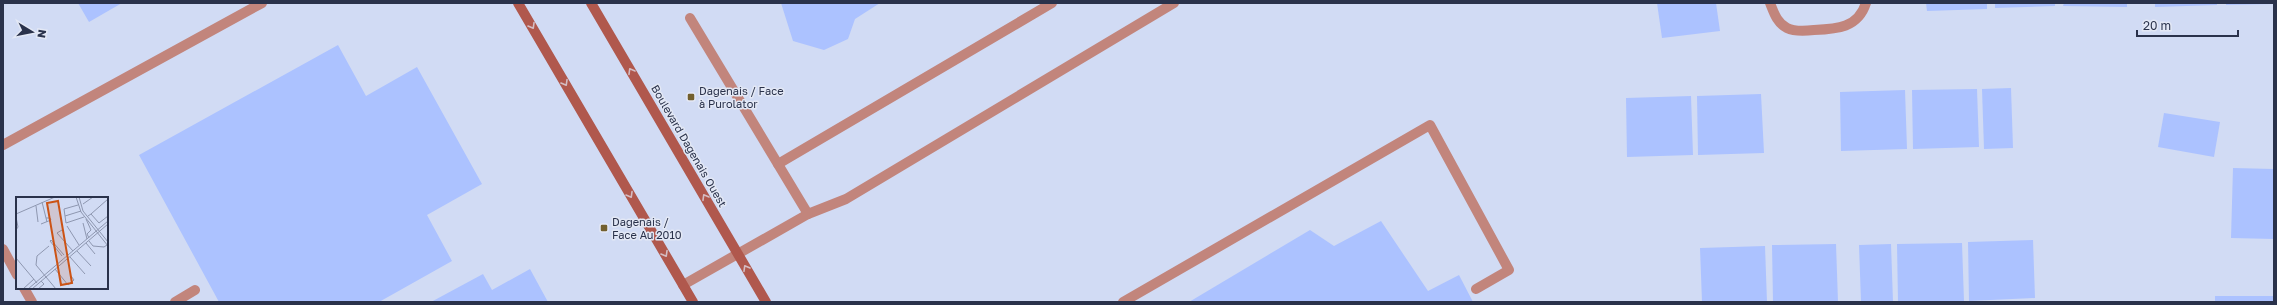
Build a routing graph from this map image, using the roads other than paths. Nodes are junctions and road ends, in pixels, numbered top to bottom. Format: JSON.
{"nodes":[{"id":1,"x":262,"y":3,"type":"edge"},
{"id":2,"x":518,"y":3,"type":"edge"},
{"id":3,"x":591,"y":3,"type":"edge"},
{"id":4,"x":1052,"y":3,"type":"edge"},
{"id":5,"x":1174,"y":3,"type":"edge"},
{"id":6,"x":1770,"y":3,"type":"edge"},
{"id":7,"x":1866,"y":3,"type":"edge"},
{"id":8,"x":690,"y":18,"type":"dead end"},
{"id":9,"x":3,"y":145,"type":"edge"},
{"id":10,"x":778,"y":164,"type":"junction"},
{"id":11,"x":808,"y":214,"type":"junction"},
{"id":12,"x":3,"y":249,"type":"edge"},
{"id":13,"x":738,"y":255,"type":"junction"},
{"id":14,"x":16,"y":273,"type":"edge"},
{"id":15,"x":683,"y":285,"type":"junction"},
{"id":16,"x":25,"y":289,"type":"edge"},
{"id":17,"x":1476,"y":289,"type":"dead end"},
{"id":18,"x":195,"y":290,"type":"dead end"},
{"id":19,"x":32,"y":302,"type":"edge"},
{"id":20,"x":174,"y":302,"type":"edge"},
{"id":21,"x":693,"y":302,"type":"edge"},
{"id":22,"x":766,"y":302,"type":"edge"},
{"id":23,"x":1123,"y":302,"type":"edge"}],
"edges":[{"from":1,"to":9,"type":"street"},
{"from":2,"to":15,"type":"main road","one_way":true},
{"from":13,"to":3,"type":"main road","name":"Boulevard Dagenais Ouest","one_way":true},
{"from":4,"to":10,"type":"street"},
{"from":5,"to":11,"type":"street"},
{"from":6,"to":7,"type":"street"},
{"from":8,"to":10,"type":"street"},
{"from":10,"to":11,"type":"street"},
{"from":11,"to":13,"type":"street"},
{"from":12,"to":14,"type":"street"},
{"from":13,"to":15,"type":"street"},
{"from":22,"to":13,"type":"main road","name":"Boulevard Dagenais Ouest","one_way":true},
{"from":15,"to":21,"type":"main road"},
{"from":16,"to":19,"type":"street"},
{"from":17,"to":23,"type":"street"},
{"from":18,"to":20,"type":"street"}]}
